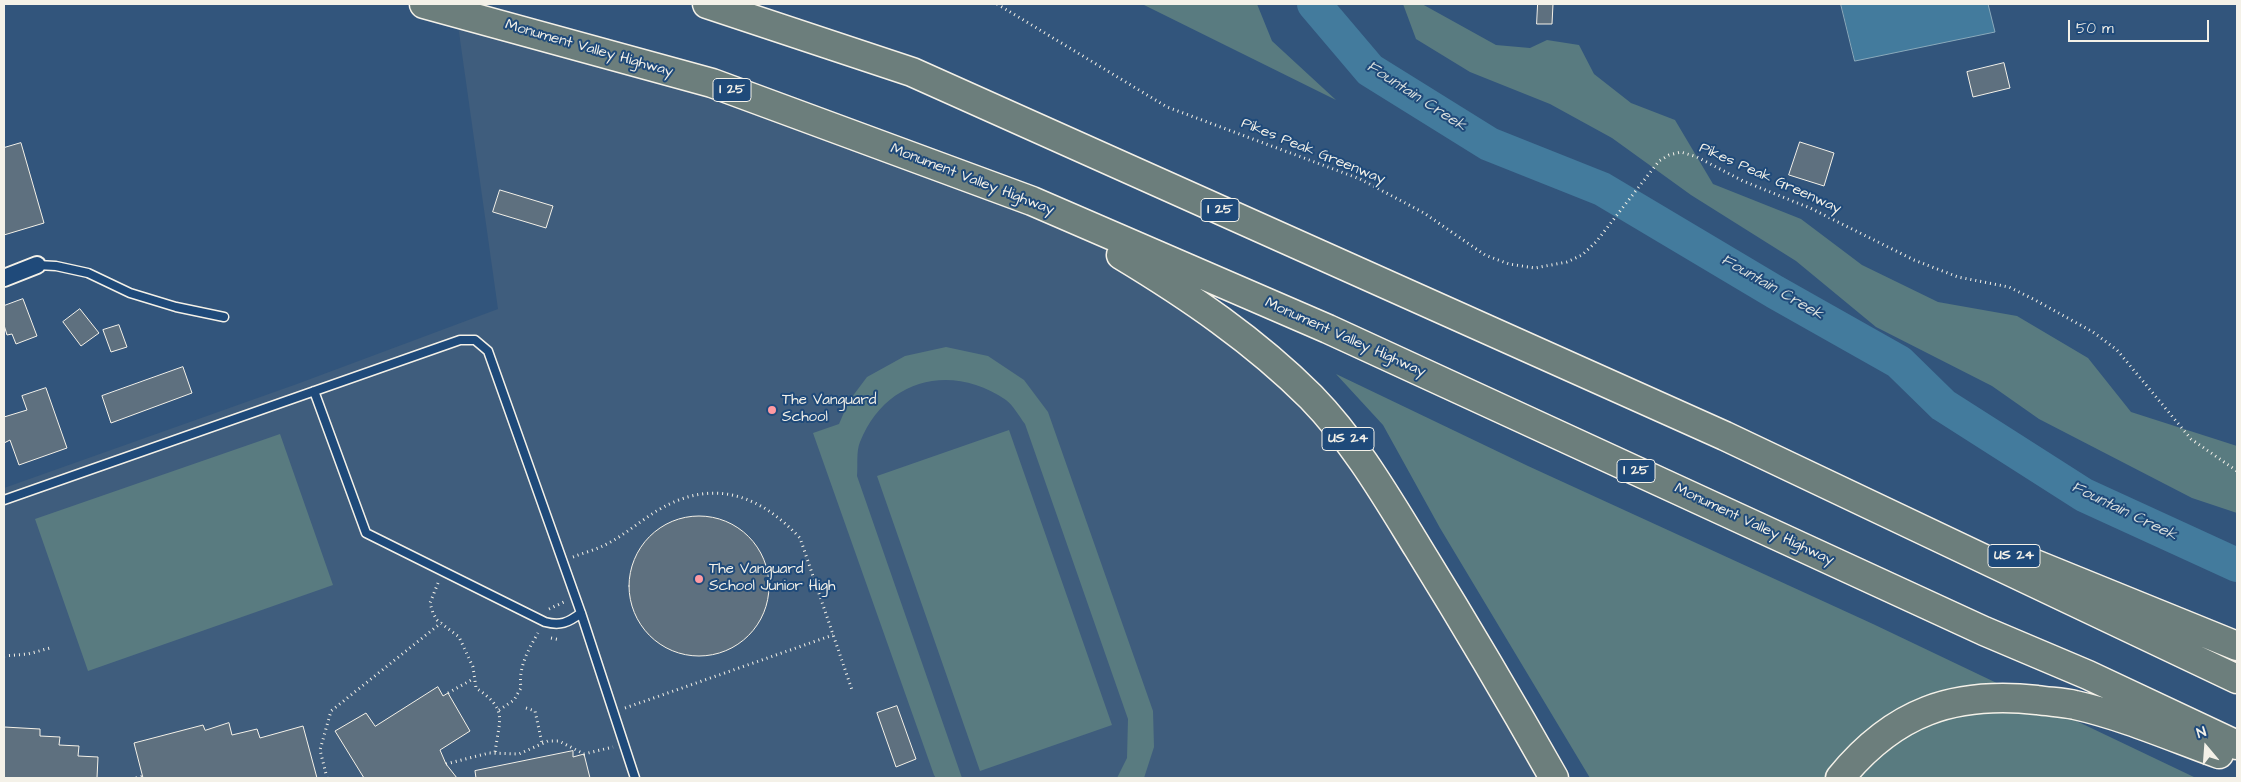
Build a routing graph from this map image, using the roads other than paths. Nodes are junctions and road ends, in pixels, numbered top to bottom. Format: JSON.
{"nodes":[{"id":1,"x":424,"y":4,"type":"edge"},
{"id":2,"x":707,"y":4,"type":"edge"},
{"id":3,"x":1032,"y":202,"type":"junction"},
{"id":4,"x":37,"y":265,"type":"joint"},
{"id":5,"x":4,"y":278,"type":"edge"},
{"id":6,"x":224,"y":317,"type":"dead end"},
{"id":7,"x":314,"y":391,"type":"junction"},
{"id":8,"x":1790,"y":466,"type":"junction"},
{"id":9,"x":4,"y":500,"type":"edge"},
{"id":10,"x":581,"y":613,"type":"junction"},
{"id":11,"x":2237,"y":646,"type":"edge"},
{"id":12,"x":2237,"y":678,"type":"edge"},
{"id":13,"x":2237,"y":745,"type":"edge"},
{"id":14,"x":2237,"y":760,"type":"edge"},
{"id":15,"x":635,"y":778,"type":"edge"},
{"id":16,"x":1554,"y":778,"type":"edge"},
{"id":17,"x":1840,"y":778,"type":"edge"}],
"edges":[{"from":1,"to":3,"type":"highway","name":"Monument Valley Highway","number":"I 25"},
{"from":2,"to":8,"type":"highway","number":"I 25"},
{"from":3,"to":13,"type":"highway","name":"Monument Valley Highway","number":"I 25"},
{"from":3,"to":16,"type":"highway","number":"US 24"},
{"from":4,"to":5,"type":"street"},
{"from":4,"to":6,"type":"lane"},
{"from":7,"to":9,"type":"lane"},
{"from":7,"to":10,"type":"lane"},
{"from":7,"to":10,"type":"lane"},
{"from":8,"to":11,"type":"highway","number":"US 24"},
{"from":8,"to":12,"type":"highway","number":"I 25"},
{"from":10,"to":15,"type":"lane"},
{"from":14,"to":17,"type":"highway"}]}
